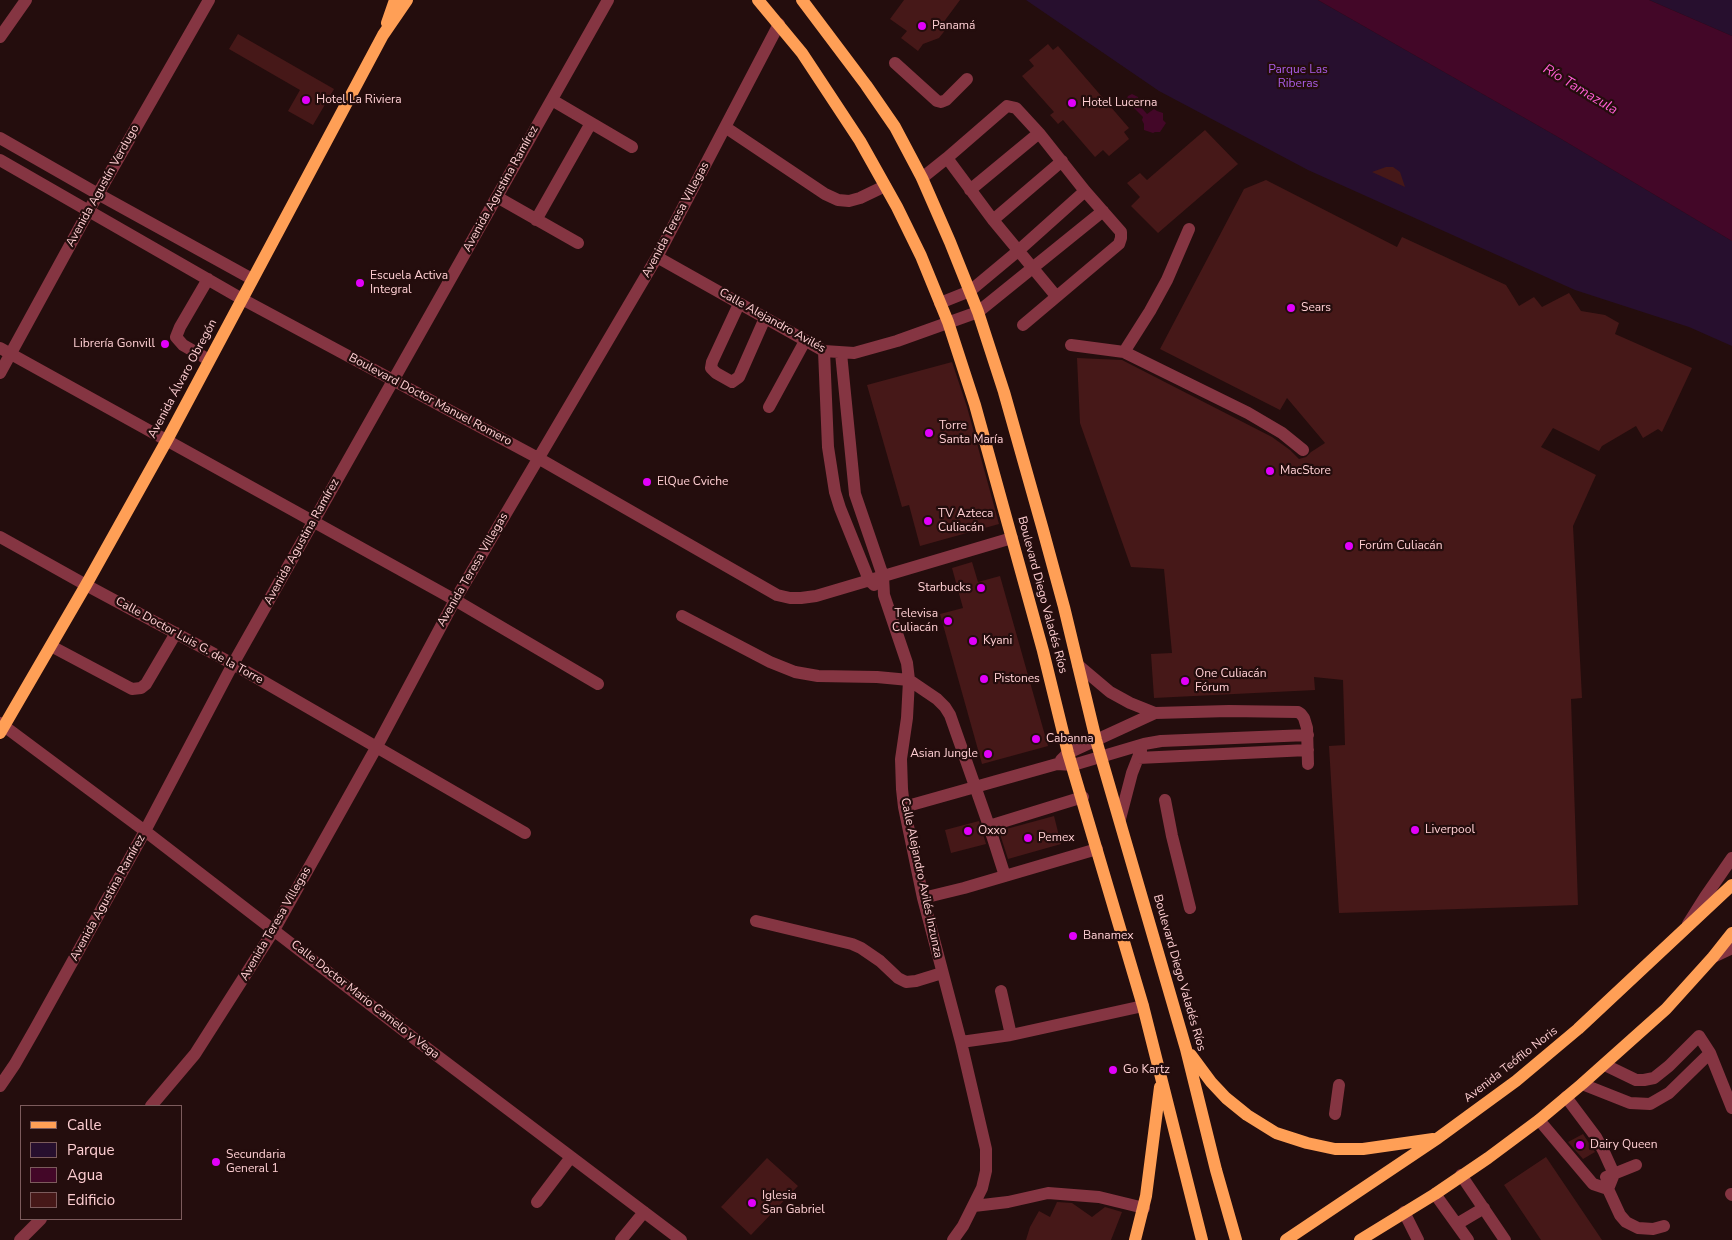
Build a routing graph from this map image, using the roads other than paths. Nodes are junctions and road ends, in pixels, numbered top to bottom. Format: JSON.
{"nodes":[{"id":1,"x":26,"y":0,"type":"edge"},
{"id":2,"x":209,"y":0,"type":"edge"},
{"id":3,"x":395,"y":0,"type":"edge"},
{"id":4,"x":407,"y":0,"type":"edge"},
{"id":5,"x":608,"y":0,"type":"edge"},
{"id":6,"x":758,"y":0,"type":"edge"},
{"id":7,"x":802,"y":0,"type":"edge"},
{"id":8,"x":779,"y":24,"type":"junction"},
{"id":9,"x":383,"y":35,"type":"junction"},
{"id":10,"x":0,"y":37,"type":"edge"},
{"id":11,"x":895,"y":64,"type":"dead end"},
{"id":12,"x":967,"y":79,"type":"dead end"},
{"id":13,"x":552,"y":100,"type":"junction"},
{"id":14,"x":591,"y":123,"type":"junction"},
{"id":15,"x":725,"y":127,"type":"junction"},
{"id":16,"x":1039,"y":133,"type":"junction"},
{"id":17,"x":0,"y":138,"type":"edge"},
{"id":18,"x":632,"y":147,"type":"dead end"},
{"id":19,"x":947,"y":158,"type":"junction"},
{"id":20,"x":0,"y":160,"type":"edge"},
{"id":21,"x":1062,"y":161,"type":"junction"},
{"id":22,"x":922,"y":178,"type":"junction"},
{"id":23,"x":885,"y":186,"type":"junction"},
{"id":24,"x":970,"y":190,"type":"junction"},
{"id":25,"x":1086,"y":191,"type":"junction"},
{"id":26,"x":98,"y":194,"type":"junction"},
{"id":27,"x":497,"y":197,"type":"junction"},
{"id":28,"x":1103,"y":211,"type":"junction"},
{"id":29,"x":88,"y":212,"type":"junction"},
{"id":30,"x":536,"y":220,"type":"junction"},
{"id":31,"x":993,"y":220,"type":"junction"},
{"id":32,"x":1189,"y":229,"type":"dead end"},
{"id":33,"x":578,"y":243,"type":"dead end"},
{"id":34,"x":1018,"y":251,"type":"junction"},
{"id":35,"x":657,"y":257,"type":"junction"},
{"id":36,"x":1032,"y":268,"type":"junction"},
{"id":37,"x":208,"y":279,"type":"junction"},
{"id":38,"x":252,"y":279,"type":"junction"},
{"id":39,"x":970,"y":291,"type":"junction"},
{"id":40,"x":1056,"y":296,"type":"junction"},
{"id":41,"x":242,"y":299,"type":"junction"},
{"id":42,"x":940,"y":303,"type":"junction"},
{"id":43,"x":739,"y":304,"type":"junction"},
{"id":44,"x":978,"y":312,"type":"junction"},
{"id":45,"x":765,"y":318,"type":"junction"},
{"id":46,"x":948,"y":322,"type":"junction"},
{"id":47,"x":1023,"y":325,"type":"dead end"},
{"id":48,"x":805,"y":341,"type":"junction"},
{"id":49,"x":1071,"y":346,"type":"dead end"},
{"id":50,"x":5,"y":351,"type":"edge"},
{"id":51,"x":824,"y":351,"type":"junction"},
{"id":52,"x":1124,"y":352,"type":"junction"},
{"id":53,"x":841,"y":353,"type":"junction"},
{"id":54,"x":210,"y":360,"type":"junction"},
{"id":55,"x":0,"y":373,"type":"edge"},
{"id":56,"x":394,"y":382,"type":"junction"},
{"id":57,"x":769,"y":407,"type":"dead end"},
{"id":58,"x":166,"y":440,"type":"junction"},
{"id":59,"x":1303,"y":450,"type":"dead end"},
{"id":60,"x":538,"y":458,"type":"junction"},
{"id":61,"x":313,"y":521,"type":"junction"},
{"id":62,"x":0,"y":537,"type":"edge"},
{"id":63,"x":1012,"y":538,"type":"junction"},
{"id":64,"x":883,"y":576,"type":"junction"},
{"id":65,"x":869,"y":580,"type":"junction"},
{"id":66,"x":86,"y":585,"type":"junction"},
{"id":67,"x":884,"y":595,"type":"junction"},
{"id":68,"x":455,"y":600,"type":"junction"},
{"id":69,"x":682,"y":616,"type":"dead end"},
{"id":70,"x":176,"y":633,"type":"junction"},
{"id":71,"x":51,"y":646,"type":"junction"},
{"id":72,"x":233,"y":664,"type":"junction"},
{"id":73,"x":1078,"y":665,"type":"junction"},
{"id":74,"x":909,"y":680,"type":"junction"},
{"id":75,"x":598,"y":684,"type":"dead end"},
{"id":76,"x":1155,"y":713,"type":"junction"},
{"id":77,"x":1,"y":727,"type":"edge"},
{"id":78,"x":1308,"y":735,"type":"junction"},
{"id":79,"x":1219,"y":739,"type":"junction"},
{"id":80,"x":1096,"y":740,"type":"junction"},
{"id":81,"x":1144,"y":744,"type":"junction"},
{"id":82,"x":376,"y":748,"type":"junction"},
{"id":83,"x":1308,"y":750,"type":"junction"},
{"id":84,"x":1068,"y":753,"type":"junction"},
{"id":85,"x":1220,"y":754,"type":"junction"},
{"id":86,"x":1101,"y":757,"type":"junction"},
{"id":87,"x":1138,"y":758,"type":"junction"},
{"id":88,"x":1057,"y":764,"type":"junction"},
{"id":89,"x":1308,"y":764,"type":"dead end"},
{"id":90,"x":1073,"y":765,"type":"junction"},
{"id":91,"x":975,"y":787,"type":"junction"},
{"id":92,"x":1082,"y":797,"type":"junction"},
{"id":93,"x":1165,"y":800,"type":"dead end"},
{"id":94,"x":904,"y":807,"type":"junction"},
{"id":95,"x":1120,"y":819,"type":"junction"},
{"id":96,"x":990,"y":826,"type":"junction"},
{"id":97,"x":145,"y":831,"type":"junction"},
{"id":98,"x":525,"y":834,"type":"dead end"},
{"id":99,"x":1097,"y":850,"type":"junction"},
{"id":100,"x":1732,"y":858,"type":"edge"},
{"id":101,"x":1005,"y":876,"type":"junction"},
{"id":102,"x":1732,"y":885,"type":"edge"},
{"id":103,"x":923,"y":898,"type":"junction"},
{"id":104,"x":1190,"y":908,"type":"dead end"},
{"id":105,"x":756,"y":921,"type":"dead end"},
{"id":106,"x":274,"y":930,"type":"junction"},
{"id":107,"x":1685,"y":931,"type":"junction"},
{"id":108,"x":1732,"y":932,"type":"edge"},
{"id":109,"x":1732,"y":948,"type":"edge"},
{"id":110,"x":1714,"y":957,"type":"junction"},
{"id":111,"x":942,"y":973,"type":"junction"},
{"id":112,"x":1002,"y":991,"type":"dead end"},
{"id":113,"x":1143,"y":1006,"type":"junction"},
{"id":114,"x":1011,"y":1035,"type":"junction"},
{"id":115,"x":961,"y":1042,"type":"junction"},
{"id":116,"x":1186,"y":1049,"type":"junction"},
{"id":117,"x":1710,"y":1053,"type":"junction"},
{"id":118,"x":1605,"y":1065,"type":"junction"},
{"id":119,"x":1161,"y":1080,"type":"junction"},
{"id":120,"x":1582,"y":1084,"type":"junction"},
{"id":121,"x":1339,"y":1085,"type":"dead end"},
{"id":122,"x":0,"y":1086,"type":"edge"},
{"id":123,"x":1566,"y":1097,"type":"junction"},
{"id":124,"x":152,"y":1105,"type":"edge"},
{"id":125,"x":1732,"y":1108,"type":"edge"},
{"id":126,"x":1335,"y":1114,"type":"dead end"},
{"id":127,"x":1539,"y":1120,"type":"junction"},
{"id":128,"x":1438,"y":1138,"type":"junction"},
{"id":129,"x":572,"y":1158,"type":"junction"},
{"id":130,"x":1636,"y":1165,"type":"dead end"},
{"id":131,"x":1614,"y":1174,"type":"junction"},
{"id":132,"x":1461,"y":1175,"type":"junction"},
{"id":133,"x":1593,"y":1184,"type":"junction"},
{"id":134,"x":1608,"y":1189,"type":"junction"},
{"id":135,"x":1435,"y":1194,"type":"junction"},
{"id":136,"x":537,"y":1202,"type":"dead end"},
{"id":137,"x":974,"y":1206,"type":"junction"},
{"id":138,"x":1144,"y":1208,"type":"junction"},
{"id":139,"x":1484,"y":1208,"type":"junction"},
{"id":140,"x":644,"y":1212,"type":"junction"},
{"id":141,"x":1404,"y":1212,"type":"junction"},
{"id":142,"x":40,"y":1220,"type":"edge"},
{"id":143,"x":1457,"y":1224,"type":"junction"},
{"id":144,"x":1664,"y":1226,"type":"dead end"},
{"id":145,"x":20,"y":1240,"type":"edge"},
{"id":146,"x":621,"y":1240,"type":"edge"},
{"id":147,"x":681,"y":1240,"type":"edge"},
{"id":148,"x":953,"y":1240,"type":"edge"},
{"id":149,"x":1135,"y":1240,"type":"edge"},
{"id":150,"x":1202,"y":1240,"type":"edge"},
{"id":151,"x":1236,"y":1240,"type":"edge"},
{"id":152,"x":1286,"y":1240,"type":"edge"},
{"id":153,"x":1360,"y":1240,"type":"edge"},
{"id":154,"x":1418,"y":1240,"type":"edge"},
{"id":155,"x":1468,"y":1240,"type":"edge"},
{"id":156,"x":1505,"y":1240,"type":"edge"}],
"edges":[{"from":1,"to":10,"type":"street"},
{"from":2,"to":26,"type":"street","name":"Avenida Agustín Verdugo"},
{"from":3,"to":9,"type":"main road","name":"Avenida Álvaro Obregón"},
{"from":4,"to":9,"type":"main road","name":"Avenida Álvaro Obregón"},
{"from":5,"to":13,"type":"street","name":"Avenida Agustina Ramírez"},
{"from":6,"to":8,"type":"main road","name":"Boulevard Diego Valadés Ríos"},
{"from":7,"to":22,"type":"main road","name":"Boulevard Diego Valadés Ríos"},
{"from":8,"to":15,"type":"street","name":"Avenida Teresa Villegas"},
{"from":8,"to":23,"type":"main road","name":"Boulevard Diego Valadés Ríos"},
{"from":9,"to":38,"type":"main road","name":"Avenida Álvaro Obregón"},
{"from":11,"to":12,"type":"street"},
{"from":13,"to":14,"type":"street"},
{"from":13,"to":27,"type":"street","name":"Avenida Agustina Ramírez"},
{"from":14,"to":18,"type":"street"},
{"from":14,"to":30,"type":"street"},
{"from":15,"to":23,"type":"street"},
{"from":15,"to":35,"type":"street","name":"Avenida Teresa Villegas"},
{"from":16,"to":19,"type":"street"},
{"from":16,"to":21,"type":"street"},
{"from":16,"to":24,"type":"street"},
{"from":17,"to":26,"type":"street"},
{"from":19,"to":22,"type":"street"},
{"from":19,"to":24,"type":"street"},
{"from":20,"to":29,"type":"street","name":"Boulevard Doctor Manuel Romero"},
{"from":21,"to":25,"type":"street"},
{"from":21,"to":31,"type":"street"},
{"from":22,"to":39,"type":"main road","name":"Boulevard Diego Valadés Ríos"},
{"from":23,"to":42,"type":"main road","name":"Boulevard Diego Valadés Ríos"},
{"from":24,"to":31,"type":"street"},
{"from":25,"to":28,"type":"street"},
{"from":25,"to":34,"type":"street"},
{"from":26,"to":29,"type":"street","name":"Avenida Agustín Verdugo"},
{"from":26,"to":38,"type":"street"},
{"from":27,"to":30,"type":"street"},
{"from":27,"to":56,"type":"street","name":"Avenida Agustina Ramírez"},
{"from":28,"to":36,"type":"street"},
{"from":28,"to":40,"type":"street"},
{"from":29,"to":37,"type":"street","name":"Boulevard Doctor Manuel Romero"},
{"from":29,"to":50,"type":"street","name":"Avenida Agustín Verdugo"},
{"from":30,"to":33,"type":"street"},
{"from":31,"to":34,"type":"street"},
{"from":32,"to":52,"type":"street"},
{"from":34,"to":36,"type":"street"},
{"from":34,"to":39,"type":"street"},
{"from":35,"to":43,"type":"street","name":"Calle Alejandro Avilés"},
{"from":35,"to":60,"type":"street","name":"Avenida Teresa Villegas"},
{"from":36,"to":40,"type":"street"},
{"from":36,"to":44,"type":"street"},
{"from":37,"to":41,"type":"street","name":"Boulevard Doctor Manuel Romero"},
{"from":37,"to":54,"type":"street"},
{"from":38,"to":41,"type":"main road","name":"Avenida Álvaro Obregón"},
{"from":39,"to":42,"type":"street"},
{"from":39,"to":44,"type":"main road","name":"Boulevard Diego Valadés Ríos"},
{"from":40,"to":47,"type":"street"},
{"from":41,"to":54,"type":"main road","name":"Avenida Álvaro Obregón"},
{"from":41,"to":56,"type":"street","name":"Boulevard Doctor Manuel Romero"},
{"from":42,"to":46,"type":"main road","name":"Boulevard Diego Valadés Ríos"},
{"from":43,"to":45,"type":"street","name":"Calle Alejandro Avilés"},
{"from":43,"to":45,"type":"street"},
{"from":44,"to":46,"type":"street","name":"Calle Alejandro Avilés"},
{"from":44,"to":73,"type":"main road","name":"Boulevard Diego Valadés Ríos"},
{"from":45,"to":48,"type":"street","name":"Calle Alejandro Avilés"},
{"from":46,"to":53,"type":"street","name":"Calle Alejandro Avilés"},
{"from":46,"to":63,"type":"main road","name":"Boulevard Diego Valadés Ríos"},
{"from":48,"to":51,"type":"street","name":"Calle Alejandro Avilés"},
{"from":48,"to":57,"type":"street"},
{"from":49,"to":52,"type":"street"},
{"from":50,"to":55,"type":"street","name":"Avenida Agustín Verdugo"},
{"from":50,"to":58,"type":"street"},
{"from":51,"to":53,"type":"street","name":"Calle Alejandro Avilés"},
{"from":51,"to":65,"type":"street","name":"Calle Alejandro Avilés Inzunza"},
{"from":52,"to":59,"type":"street"},
{"from":53,"to":64,"type":"street","name":"Calle Alejandro Avilés Inzunza"},
{"from":54,"to":58,"type":"main road","name":"Avenida Álvaro Obregón"},
{"from":56,"to":60,"type":"street","name":"Boulevard Doctor Manuel Romero"},
{"from":56,"to":61,"type":"street","name":"Avenida Agustina Ramírez"},
{"from":58,"to":61,"type":"street"},
{"from":58,"to":66,"type":"main road","name":"Avenida Álvaro Obregón"},
{"from":60,"to":65,"type":"street","name":"Boulevard Doctor Manuel Romero"},
{"from":60,"to":68,"type":"street","name":"Avenida Teresa Villegas"},
{"from":61,"to":68,"type":"street"},
{"from":61,"to":72,"type":"street","name":"Avenida Agustina Ramírez"},
{"from":62,"to":66,"type":"street","name":"Calle Doctor Luis G. de la Torre"},
{"from":63,"to":64,"type":"street","name":"Boulevard Doctor Manuel Romero"},
{"from":63,"to":84,"type":"main road","name":"Boulevard Diego Valadés Ríos"},
{"from":64,"to":65,"type":"street","name":"Boulevard Doctor Manuel Romero"},
{"from":64,"to":67,"type":"street","name":"Calle Alejandro Avilés Inzunza"},
{"from":65,"to":67,"type":"street","name":"Calle Alejandro Avilés Inzunza"},
{"from":66,"to":70,"type":"street","name":"Calle Doctor Luis G. de la Torre"},
{"from":66,"to":71,"type":"main road","name":"Avenida Álvaro Obregón"},
{"from":67,"to":74,"type":"street","name":"Calle Alejandro Avilés Inzunza"},
{"from":68,"to":75,"type":"street"},
{"from":68,"to":82,"type":"street","name":"Avenida Teresa Villegas"},
{"from":69,"to":74,"type":"street"},
{"from":70,"to":71,"type":"street"},
{"from":70,"to":72,"type":"street","name":"Calle Doctor Luis G. de la Torre"},
{"from":71,"to":77,"type":"main road","name":"Avenida Álvaro Obregón"},
{"from":72,"to":82,"type":"street","name":"Calle Doctor Luis G. de la Torre"},
{"from":72,"to":97,"type":"street","name":"Avenida Agustina Ramírez"},
{"from":73,"to":76,"type":"street"},
{"from":73,"to":80,"type":"main road","name":"Boulevard Diego Valadés Ríos"},
{"from":74,"to":91,"type":"street"},
{"from":74,"to":94,"type":"street","name":"Calle Alejandro Avilés Inzunza"},
{"from":76,"to":78,"type":"street"},
{"from":76,"to":80,"type":"street"},
{"from":77,"to":97,"type":"street","name":"Calle Doctor Mario Camelo y Vega"},
{"from":78,"to":79,"type":"street"},
{"from":78,"to":83,"type":"street"},
{"from":79,"to":81,"type":"street"},
{"from":79,"to":85,"type":"street"},
{"from":80,"to":84,"type":"street"},
{"from":80,"to":86,"type":"main road","name":"Boulevard Diego Valadés Ríos"},
{"from":81,"to":86,"type":"street"},
{"from":81,"to":87,"type":"street"},
{"from":82,"to":98,"type":"street","name":"Calle Doctor Luis G. de la Torre"},
{"from":82,"to":106,"type":"street","name":"Avenida Teresa Villegas"},
{"from":83,"to":85,"type":"street"},
{"from":83,"to":89,"type":"street"},
{"from":84,"to":88,"type":"street"},
{"from":84,"to":90,"type":"main road","name":"Boulevard Diego Valadés Ríos"},
{"from":85,"to":87,"type":"street"},
{"from":86,"to":90,"type":"street"},
{"from":86,"to":95,"type":"main road","name":"Boulevard Diego Valadés Ríos"},
{"from":87,"to":95,"type":"street"},
{"from":88,"to":90,"type":"street"},
{"from":88,"to":91,"type":"street"},
{"from":90,"to":92,"type":"main road","name":"Boulevard Diego Valadés Ríos"},
{"from":91,"to":94,"type":"street"},
{"from":91,"to":96,"type":"street"},
{"from":92,"to":96,"type":"street"},
{"from":92,"to":99,"type":"main road","name":"Boulevard Diego Valadés Ríos"},
{"from":93,"to":104,"type":"street"},
{"from":94,"to":103,"type":"street","name":"Calle Alejandro Avilés Inzunza"},
{"from":95,"to":116,"type":"main road","name":"Boulevard Diego Valadés Ríos"},
{"from":96,"to":101,"type":"street"},
{"from":97,"to":106,"type":"street","name":"Calle Doctor Mario Camelo y Vega"},
{"from":97,"to":122,"type":"street","name":"Avenida Agustina Ramírez"},
{"from":99,"to":101,"type":"street"},
{"from":99,"to":113,"type":"main road","name":"Boulevard Diego Valadés Ríos"},
{"from":100,"to":107,"type":"street"},
{"from":101,"to":103,"type":"street"},
{"from":102,"to":107,"type":"main road","name":"Avenida Teófilo Noris"},
{"from":103,"to":111,"type":"street","name":"Calle Alejandro Avilés Inzunza"},
{"from":105,"to":111,"type":"street"},
{"from":106,"to":124,"type":"street","name":"Avenida Teresa Villegas"},
{"from":106,"to":129,"type":"street","name":"Calle Doctor Mario Camelo y Vega"},
{"from":107,"to":128,"type":"main road","name":"Avenida Teófilo Noris"},
{"from":108,"to":110,"type":"main road"},
{"from":109,"to":110,"type":"street"},
{"from":110,"to":118,"type":"main road"},
{"from":111,"to":115,"type":"street","name":"Calle Alejandro Avilés Inzunza"},
{"from":112,"to":114,"type":"street"},
{"from":113,"to":114,"type":"street"},
{"from":113,"to":119,"type":"main road","name":"Boulevard Diego Valadés Ríos"},
{"from":114,"to":115,"type":"street"},
{"from":115,"to":137,"type":"street","name":"Calle Alejandro Avilés Inzunza"},
{"from":116,"to":128,"type":"main road"},
{"from":116,"to":151,"type":"main road","name":"Boulevard Diego Valadés Ríos"},
{"from":117,"to":118,"type":"street"},
{"from":117,"to":120,"type":"street"},
{"from":117,"to":125,"type":"street"},
{"from":118,"to":120,"type":"main road"},
{"from":119,"to":138,"type":"main road"},
{"from":119,"to":150,"type":"main road","name":"Boulevard Diego Valadés Ríos"},
{"from":120,"to":123,"type":"main road"},
{"from":121,"to":126,"type":"street"},
{"from":123,"to":127,"type":"main road"},
{"from":123,"to":131,"type":"street"},
{"from":127,"to":132,"type":"main road"},
{"from":127,"to":133,"type":"street"},
{"from":128,"to":152,"type":"main road","name":"Avenida Teófilo Noris"},
{"from":129,"to":136,"type":"street"},
{"from":129,"to":140,"type":"street","name":"Calle Doctor Mario Camelo y Vega"},
{"from":130,"to":131,"type":"street"},
{"from":131,"to":133,"type":"street"},
{"from":131,"to":134,"type":"street"},
{"from":132,"to":135,"type":"main road"},
{"from":132,"to":139,"type":"street"},
{"from":133,"to":134,"type":"street"},
{"from":134,"to":144,"type":"street"},
{"from":135,"to":141,"type":"main road"},
{"from":135,"to":143,"type":"street"},
{"from":137,"to":138,"type":"street"},
{"from":137,"to":148,"type":"street","name":"Calle Alejandro Avilés Inzunza"},
{"from":138,"to":149,"type":"main road"},
{"from":139,"to":143,"type":"street"},
{"from":139,"to":156,"type":"street"},
{"from":140,"to":146,"type":"street"},
{"from":140,"to":147,"type":"street","name":"Calle Doctor Mario Camelo y Vega"},
{"from":141,"to":153,"type":"main road"},
{"from":141,"to":154,"type":"street"},
{"from":142,"to":145,"type":"street"},
{"from":143,"to":155,"type":"street"}]}
